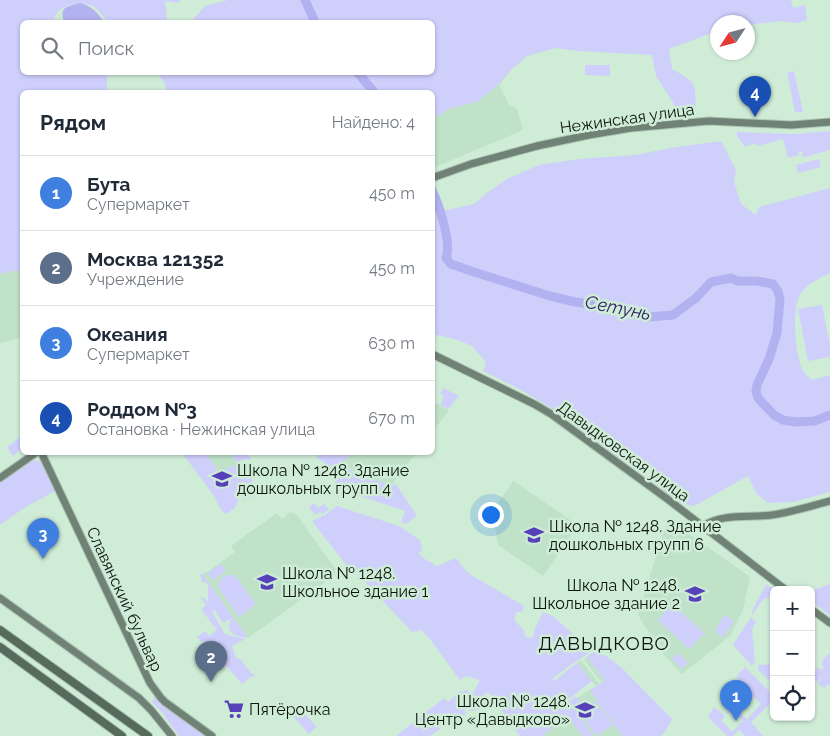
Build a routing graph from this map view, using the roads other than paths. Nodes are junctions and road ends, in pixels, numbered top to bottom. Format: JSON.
{"nodes":[{"id":1,"x":830,"y":122,"type":"edge"},
{"id":2,"x":435,"y":177,"type":"edge"},
{"id":3,"x":435,"y":355,"type":"edge"},
{"id":4,"x":34,"y":455,"type":"edge"},
{"id":5,"x":40,"y":455,"type":"edge"},
{"id":6,"x":0,"y":478,"type":"edge"},
{"id":7,"x":830,"y":501,"type":"edge"},
{"id":8,"x":703,"y":526,"type":"junction"},
{"id":9,"x":781,"y":586,"type":"edge"},
{"id":10,"x":0,"y":598,"type":"edge"},
{"id":11,"x":815,"y":612,"type":"edge"},
{"id":12,"x":830,"y":623,"type":"edge"},
{"id":13,"x":0,"y":630,"type":"edge"},
{"id":14,"x":0,"y":648,"type":"edge"},
{"id":15,"x":122,"y":736,"type":"edge"},
{"id":16,"x":148,"y":736,"type":"edge"},
{"id":17,"x":172,"y":736,"type":"edge"},
{"id":18,"x":212,"y":736,"type":"edge"}],
"edges":[{"from":1,"to":2,"type":"street","name":"Нежинская улица"},
{"from":3,"to":8,"type":"street","name":"Давыдковская улица"},
{"from":4,"to":6,"type":"street"},
{"from":5,"to":18,"type":"street","name":"Славянский бульвар"},
{"from":7,"to":8,"type":"street"},
{"from":8,"to":9,"type":"street","name":"Давыдковская улица"},
{"from":10,"to":17,"type":"street"},
{"from":11,"to":12,"type":"street"},
{"from":13,"to":16,"type":"main road"},
{"from":14,"to":15,"type":"main road"}]}
